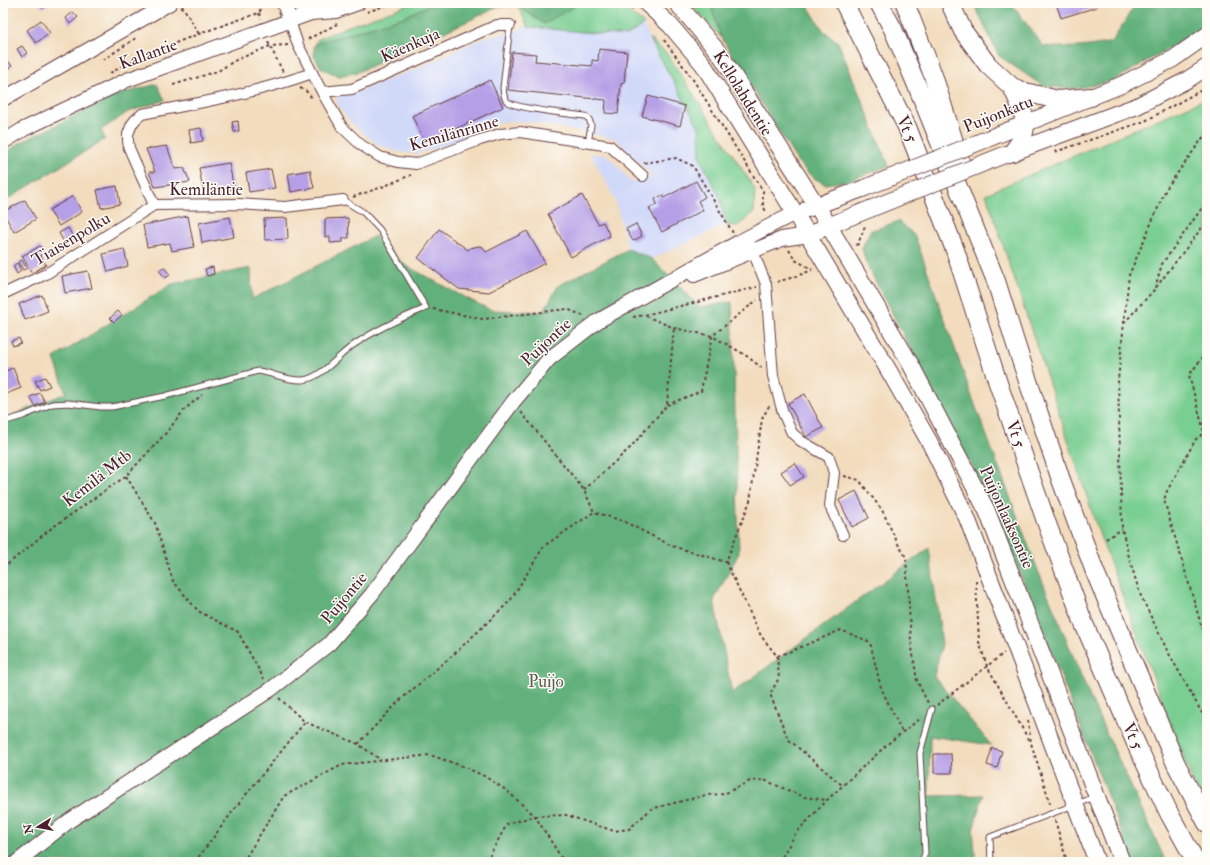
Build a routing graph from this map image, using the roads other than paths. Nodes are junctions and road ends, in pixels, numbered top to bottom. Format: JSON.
{"nodes":[{"id":1,"x":284,"y":3,"type":"edge"},
{"id":2,"x":323,"y":3,"type":"edge"},
{"id":3,"x":677,"y":3,"type":"edge"},
{"id":4,"x":844,"y":3,"type":"edge"},
{"id":5,"x":879,"y":3,"type":"edge"},
{"id":6,"x":905,"y":3,"type":"edge"},
{"id":7,"x":950,"y":3,"type":"edge"},
{"id":8,"x":176,"y":5,"type":"edge"},
{"id":9,"x":153,"y":6,"type":"edge"},
{"id":10,"x":362,"y":8,"type":"edge"},
{"id":11,"x":641,"y":8,"type":"edge"},
{"id":12,"x":311,"y":13,"type":"junction"},
{"id":13,"x":290,"y":21,"type":"junction"},
{"id":14,"x":510,"y":24,"type":"joint"},
{"id":15,"x":1207,"y":35,"type":"edge"},
{"id":16,"x":1207,"y":67,"type":"edge"},
{"id":17,"x":312,"y":73,"type":"junction"},
{"id":18,"x":1012,"y":87,"type":"junction"},
{"id":19,"x":322,"y":92,"type":"junction"},
{"id":20,"x":1091,"y":97,"type":"junction"},
{"id":21,"x":3,"y":99,"type":"edge"},
{"id":22,"x":1025,"y":124,"type":"junction"},
{"id":23,"x":3,"y":142,"type":"edge"},
{"id":24,"x":588,"y":143,"type":"junction"},
{"id":25,"x":1009,"y":153,"type":"junction"},
{"id":26,"x":643,"y":176,"type":"dead end"},
{"id":27,"x":343,"y":200,"type":"joint"},
{"id":28,"x":154,"y":205,"type":"junction"},
{"id":29,"x":817,"y":206,"type":"junction"},
{"id":30,"x":795,"y":214,"type":"junction"},
{"id":31,"x":828,"y":226,"type":"junction"},
{"id":32,"x":808,"y":235,"type":"junction"},
{"id":33,"x":743,"y":239,"type":"junction"},
{"id":34,"x":753,"y":251,"type":"junction"},
{"id":35,"x":996,"y":281,"type":"junction"},
{"id":36,"x":3,"y":294,"type":"edge"},
{"id":37,"x":641,"y":296,"type":"junction"},
{"id":38,"x":3,"y":422,"type":"edge"},
{"id":39,"x":843,"y":535,"type":"dead end"},
{"id":40,"x":932,"y":709,"type":"road end"},
{"id":41,"x":1097,"y":797,"type":"junction"},
{"id":42,"x":1075,"y":804,"type":"junction"},
{"id":43,"x":1207,"y":823,"type":"edge"},
{"id":44,"x":17,"y":862,"type":"edge"},
{"id":45,"x":922,"y":862,"type":"edge"},
{"id":46,"x":991,"y":862,"type":"edge"},
{"id":47,"x":1097,"y":862,"type":"edge"},
{"id":48,"x":1122,"y":862,"type":"edge"},
{"id":49,"x":1196,"y":862,"type":"edge"}],
"edges":[{"from":1,"to":13,"type":"street"},
{"from":2,"to":12,"type":"street","name":"Kallantie"},
{"from":3,"to":29,"type":"main road","name":"Kellolahdentie"},
{"from":4,"to":49,"type":"highway","name":"Vt 5"},
{"from":5,"to":35,"type":"highway","name":"Vt 5"},
{"from":6,"to":35,"type":"highway"},
{"from":7,"to":18,"type":"highway"},
{"from":8,"to":9,"type":"street"},
{"from":9,"to":21,"type":"street"},
{"from":10,"to":12,"type":"street","name":"Kallantie"},
{"from":11,"to":30,"type":"main road","name":"Kellolahdentie"},
{"from":12,"to":13,"type":"street","name":"Kallantie"},
{"from":13,"to":17,"type":"street","name":"Kemilänrinne"},
{"from":13,"to":23,"type":"street","name":"Kallantie"},
{"from":14,"to":19,"type":"street","name":"Käenkuja"},
{"from":14,"to":24,"type":"lane"},
{"from":15,"to":20,"type":"main road","name":"Puijonkatu"},
{"from":16,"to":25,"type":"main road"},
{"from":17,"to":19,"type":"street","name":"Kemilänrinne"},
{"from":17,"to":28,"type":"street","name":"Kemiläntie"},
{"from":18,"to":20,"type":"highway"},
{"from":18,"to":22,"type":"highway"},
{"from":19,"to":24,"type":"street","name":"Kemilänrinne"},
{"from":20,"to":22,"type":"main road","name":"Puijonkatu"},
{"from":22,"to":25,"type":"highway"},
{"from":22,"to":29,"type":"main road","name":"Puijonkatu","bridge":true},
{"from":24,"to":26,"type":"street","name":"Kemilänrinne"},
{"from":25,"to":31,"type":"main road","bridge":true},
{"from":27,"to":28,"type":"street","name":"Kemiläntie"},
{"from":27,"to":38,"type":"lane"},
{"from":28,"to":36,"type":"street","name":"Tiaisenpolku"},
{"from":29,"to":30,"type":"main road","name":"Puijonkatu"},
{"from":29,"to":31,"type":"main road","name":"Puijonlaaksontie"},
{"from":30,"to":32,"type":"main road"},
{"from":30,"to":33,"type":"street","name":"Puijontie"},
{"from":31,"to":32,"type":"main road"},
{"from":31,"to":41,"type":"main road","name":"Puijonlaaksontie"},
{"from":32,"to":34,"type":"street","name":"Puijontie"},
{"from":32,"to":42,"type":"main road"},
{"from":33,"to":34,"type":"street"},
{"from":33,"to":37,"type":"street","name":"Puijontie"},
{"from":34,"to":37,"type":"street","name":"Puijontie"},
{"from":34,"to":39,"type":"street"},
{"from":35,"to":43,"type":"highway","name":"Vt 5"},
{"from":37,"to":44,"type":"street","name":"Puijontie"},
{"from":40,"to":45,"type":"lane"},
{"from":41,"to":42,"type":"lane"},
{"from":41,"to":48,"type":"main road","name":"Puijonlaaksontie"},
{"from":42,"to":46,"type":"lane"},
{"from":42,"to":47,"type":"main road"}]}
